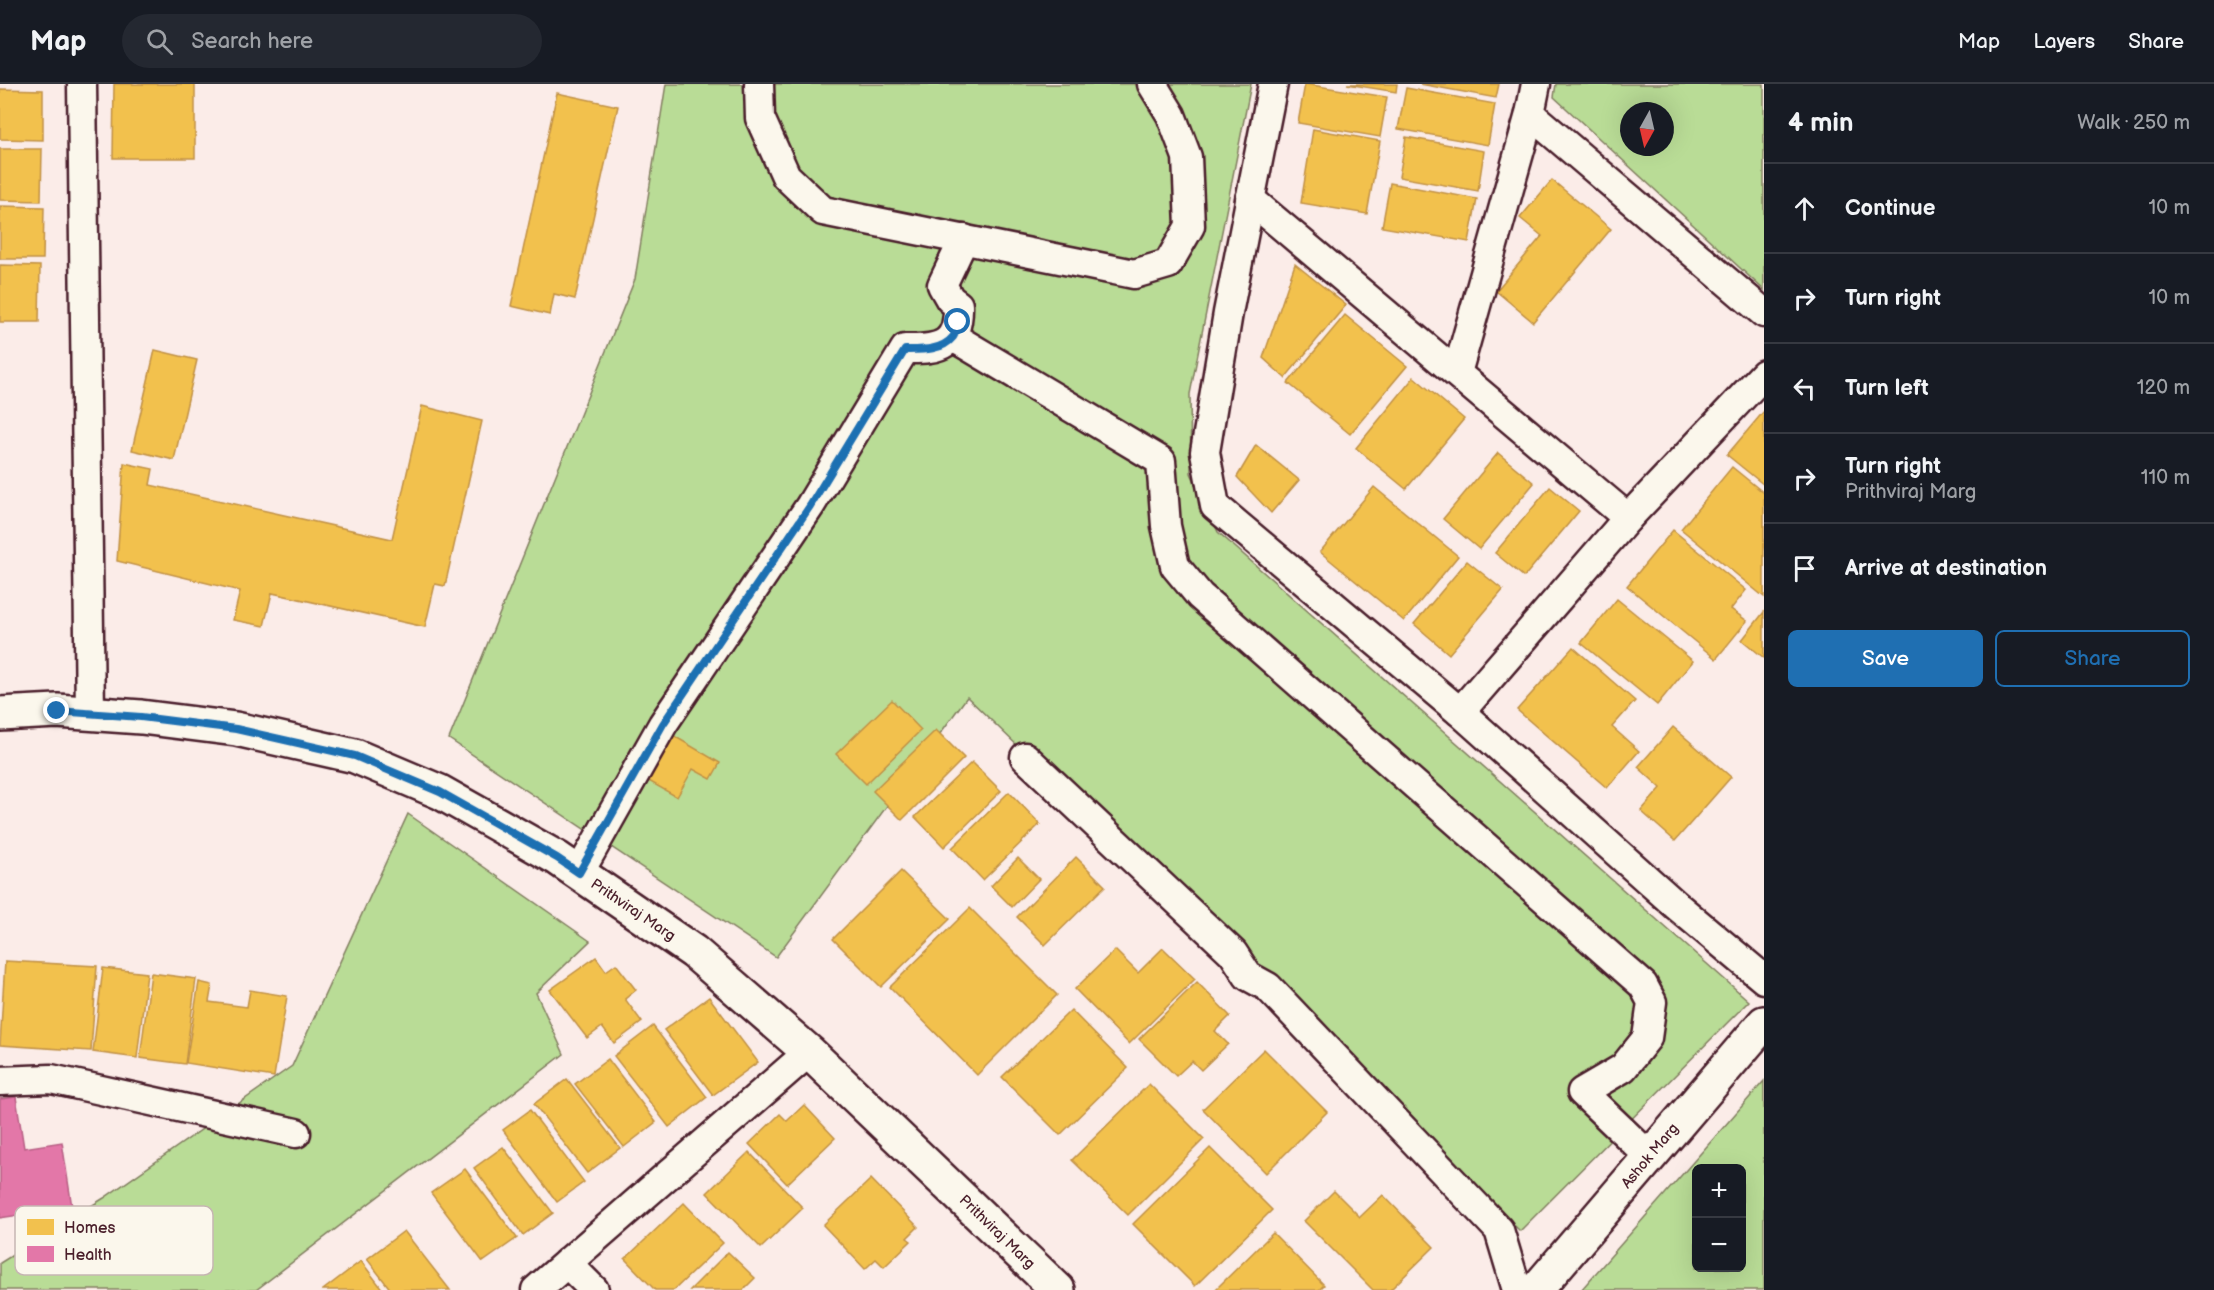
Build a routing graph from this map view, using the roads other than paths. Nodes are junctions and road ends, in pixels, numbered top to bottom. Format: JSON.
{"nodes":[{"id":1,"x":82,"y":84,"type":"edge"},
{"id":2,"x":759,"y":84,"type":"edge"},
{"id":3,"x":1152,"y":84,"type":"edge"},
{"id":4,"x":1273,"y":84,"type":"edge"},
{"id":5,"x":1536,"y":84,"type":"edge"},
{"id":6,"x":1530,"y":114,"type":"junction"},
{"id":7,"x":1250,"y":199,"type":"junction"},
{"id":8,"x":964,"y":239,"type":"junction"},
{"id":9,"x":1764,"y":312,"type":"edge"},
{"id":10,"x":953,"y":337,"type":"junction"},
{"id":11,"x":1456,"y":373,"type":"junction"},
{"id":12,"x":1764,"y":374,"type":"edge"},
{"id":13,"x":1628,"y":518,"type":"junction"},
{"id":14,"x":1460,"y":712,"type":"junction"},
{"id":15,"x":90,"y":713,"type":"junction"},
{"id":16,"x":0,"y":714,"type":"edge"},
{"id":17,"x":1025,"y":757,"type":"dead end"},
{"id":18,"x":579,"y":873,"type":"junction"},
{"id":19,"x":1764,"y":979,"type":"edge"},
{"id":20,"x":1764,"y":1023,"type":"edge"},
{"id":21,"x":809,"y":1052,"type":"junction"},
{"id":22,"x":0,"y":1081,"type":"edge"},
{"id":23,"x":296,"y":1132,"type":"dead end"},
{"id":24,"x":1650,"y":1157,"type":"junction"},
{"id":25,"x":567,"y":1263,"type":"junction"},
{"id":26,"x":536,"y":1290,"type":"edge"},
{"id":27,"x":594,"y":1290,"type":"edge"},
{"id":28,"x":1058,"y":1290,"type":"edge"},
{"id":29,"x":1517,"y":1290,"type":"edge"},
{"id":30,"x":1536,"y":1290,"type":"edge"}],
"edges":[{"from":1,"to":15,"type":"street"},
{"from":2,"to":8,"type":"street"},
{"from":3,"to":8,"type":"street"},
{"from":4,"to":7,"type":"street"},
{"from":5,"to":6,"type":"street"},
{"from":6,"to":9,"type":"street"},
{"from":6,"to":11,"type":"street"},
{"from":7,"to":11,"type":"street"},
{"from":7,"to":14,"type":"street"},
{"from":8,"to":10,"type":"street"},
{"from":10,"to":18,"type":"street"},
{"from":10,"to":24,"type":"street"},
{"from":11,"to":13,"type":"street"},
{"from":12,"to":13,"type":"street"},
{"from":13,"to":14,"type":"street"},
{"from":14,"to":19,"type":"street"},
{"from":15,"to":16,"type":"street","name":"Prithviraj Marg"},
{"from":15,"to":18,"type":"street","name":"Prithviraj Marg"},
{"from":17,"to":29,"type":"street"},
{"from":18,"to":21,"type":"street","name":"Prithviraj Marg"},
{"from":20,"to":24,"type":"street","name":"Ashok Marg"},
{"from":21,"to":25,"type":"street"},
{"from":21,"to":28,"type":"street","name":"Prithviraj Marg"},
{"from":22,"to":23,"type":"street"},
{"from":24,"to":30,"type":"street","name":"Ashok Marg"},
{"from":25,"to":26,"type":"street"},
{"from":25,"to":27,"type":"street"}]}
